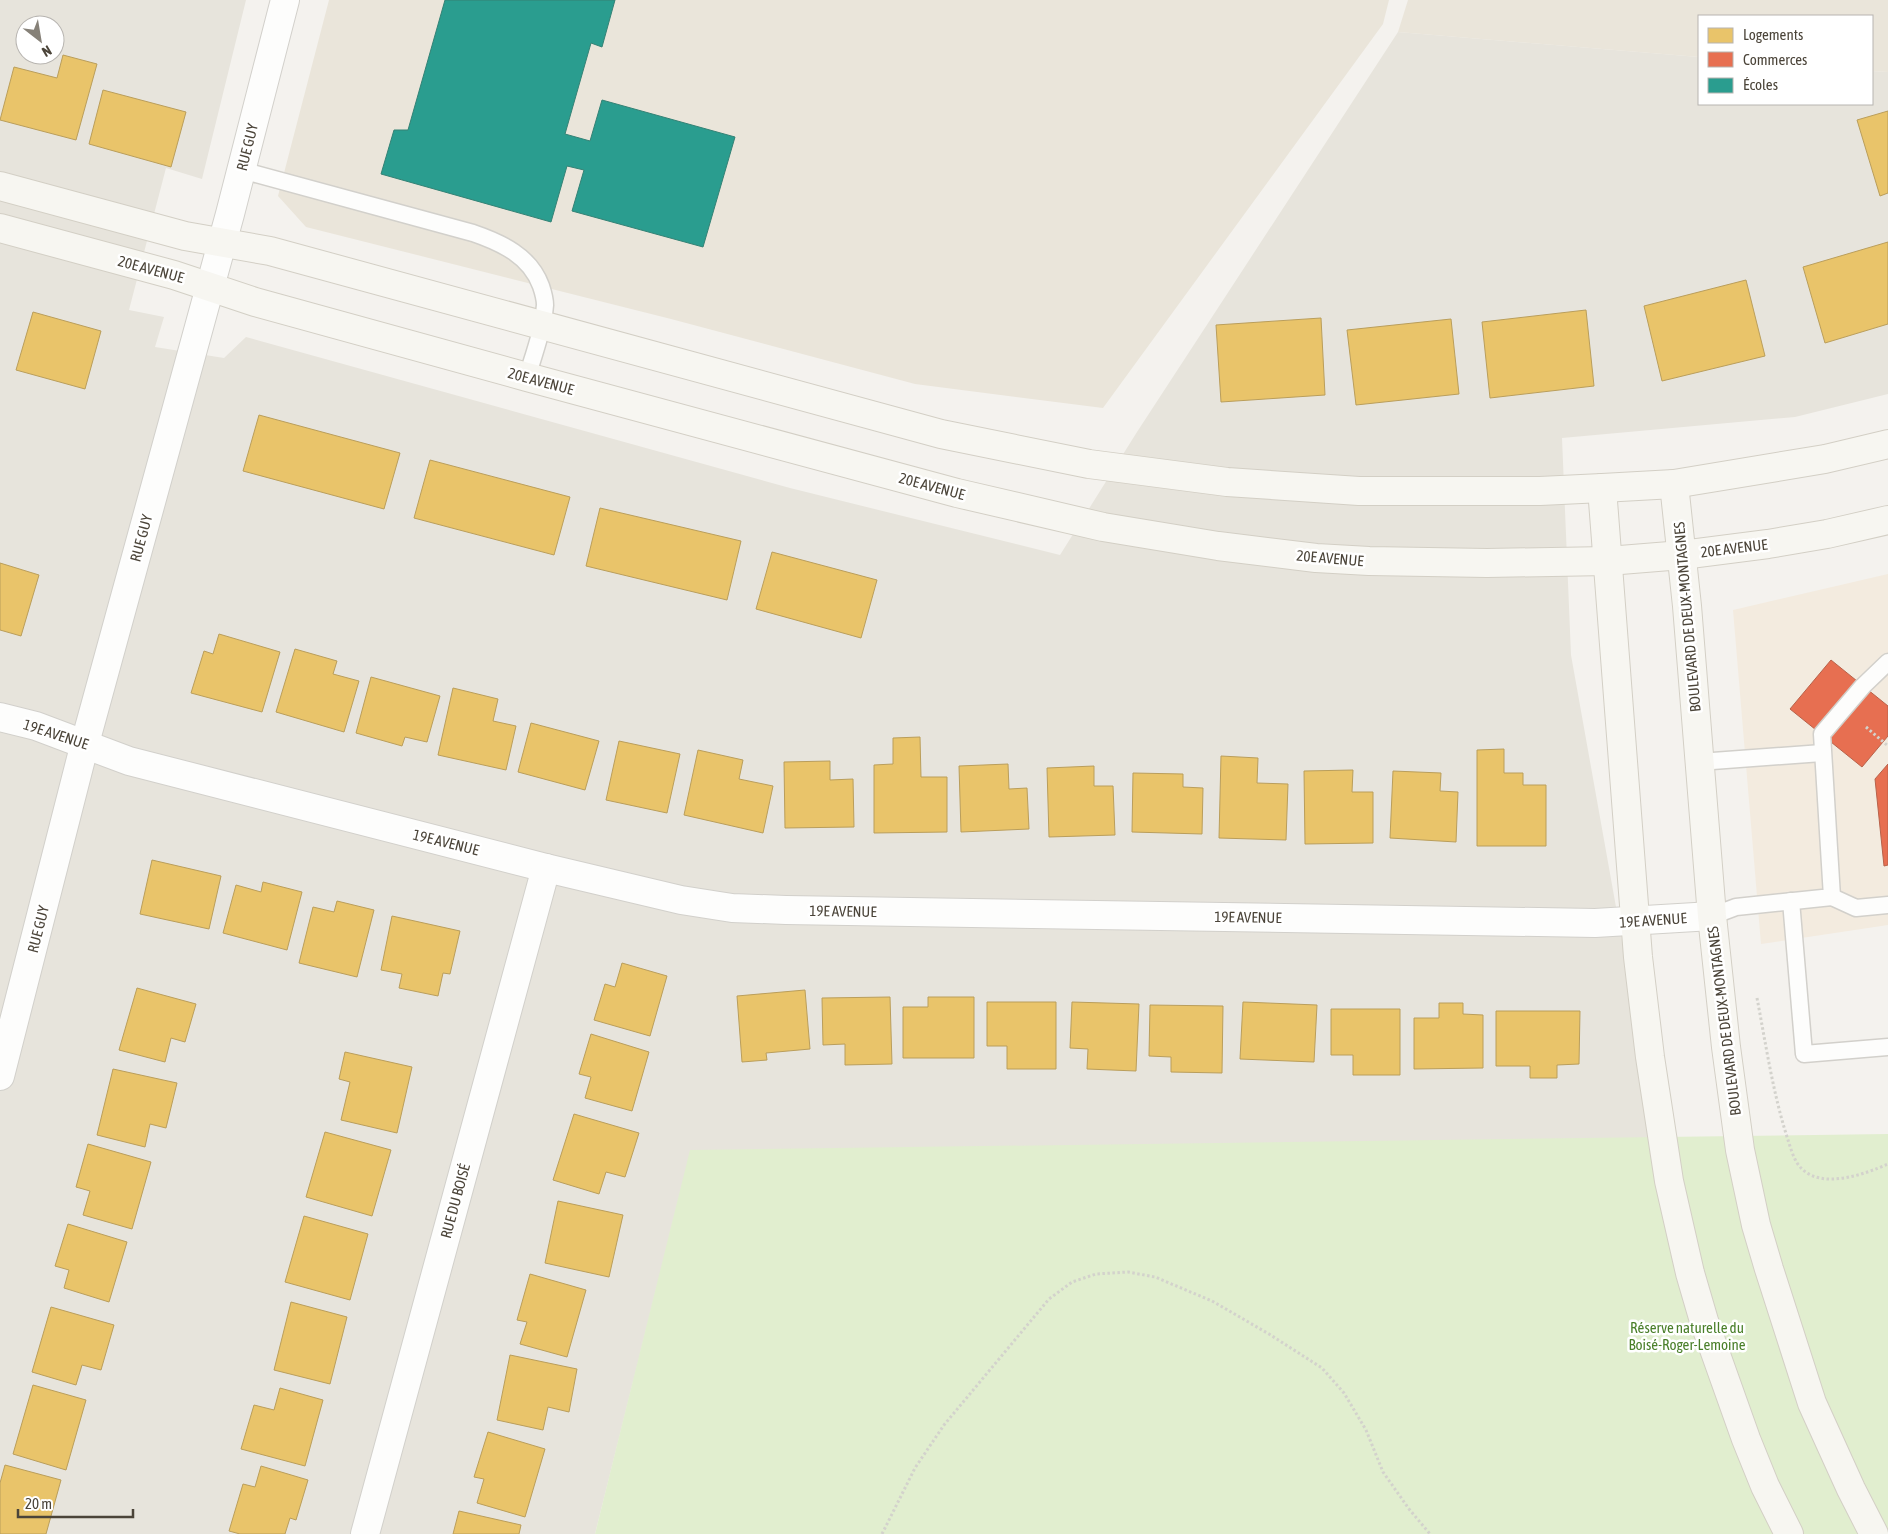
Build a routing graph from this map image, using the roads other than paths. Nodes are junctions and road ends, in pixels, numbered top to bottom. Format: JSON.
{"nodes":[{"id":1,"x":285,"y":0,"type":"edge"},
{"id":2,"x":241,"y":170,"type":"junction"},
{"id":3,"x":0,"y":186,"type":"edge"},
{"id":4,"x":0,"y":228,"type":"edge"},
{"id":5,"x":222,"y":242,"type":"junction"},
{"id":6,"x":210,"y":286,"type":"junction"},
{"id":7,"x":542,"y":325,"type":"junction"},
{"id":8,"x":527,"y":377,"type":"junction"},
{"id":9,"x":1888,"y":444,"type":"edge"},
{"id":10,"x":1674,"y":484,"type":"junction"},
{"id":11,"x":1602,"y":488,"type":"junction"},
{"id":12,"x":1888,"y":520,"type":"edge"},
{"id":13,"x":1682,"y":555,"type":"junction"},
{"id":14,"x":1608,"y":562,"type":"junction"},
{"id":15,"x":1888,"y":662,"type":"edge"},
{"id":16,"x":0,"y":717,"type":"edge"},
{"id":17,"x":85,"y":743,"type":"junction"},
{"id":18,"x":1822,"y":752,"type":"junction"},
{"id":19,"x":1699,"y":762,"type":"junction"},
{"id":20,"x":546,"y":868,"type":"junction"},
{"id":21,"x":1832,"y":897,"type":"junction"},
{"id":22,"x":1791,"y":901,"type":"junction"},
{"id":23,"x":1888,"y":905,"type":"edge"},
{"id":24,"x":1712,"y":916,"type":"junction"},
{"id":25,"x":1636,"y":921,"type":"junction"},
{"id":26,"x":1888,"y":1047,"type":"edge"},
{"id":27,"x":0,"y":1076,"type":"edge"},
{"id":28,"x":365,"y":1534,"type":"edge"},
{"id":29,"x":1789,"y":1534,"type":"edge"},
{"id":30,"x":1874,"y":1534,"type":"edge"}],
"edges":[{"from":1,"to":2,"type":"street","name":"RUE GUY"},
{"from":2,"to":5,"type":"street","name":"RUE GUY"},
{"from":2,"to":7,"type":"lane"},
{"from":3,"to":5,"type":"street"},
{"from":4,"to":6,"type":"street","name":"20E AVENUE"},
{"from":5,"to":6,"type":"street","name":"RUE GUY"},
{"from":5,"to":7,"type":"street"},
{"from":6,"to":8,"type":"street","name":"20E AVENUE"},
{"from":6,"to":17,"type":"street","name":"RUE GUY"},
{"from":7,"to":8,"type":"lane"},
{"from":7,"to":11,"type":"street"},
{"from":8,"to":14,"type":"street","name":"20E AVENUE"},
{"from":9,"to":10,"type":"street"},
{"from":10,"to":11,"type":"street"},
{"from":10,"to":13,"type":"street","name":"BOULEVARD DE DEUX-MONTAGNES"},
{"from":11,"to":14,"type":"street"},
{"from":12,"to":13,"type":"street","name":"20E AVENUE"},
{"from":13,"to":14,"type":"street","name":"20E AVENUE"},
{"from":13,"to":19,"type":"street","name":"BOULEVARD DE DEUX-MONTAGNES"},
{"from":14,"to":25,"type":"street"},
{"from":15,"to":18,"type":"lane"},
{"from":16,"to":17,"type":"street","name":"19E AVENUE"},
{"from":17,"to":20,"type":"street","name":"19E AVENUE"},
{"from":17,"to":27,"type":"street","name":"RUE GUY"},
{"from":18,"to":19,"type":"lane"},
{"from":18,"to":21,"type":"lane"},
{"from":19,"to":24,"type":"street","name":"BOULEVARD DE DEUX-MONTAGNES"},
{"from":20,"to":25,"type":"street","name":"19E AVENUE"},
{"from":20,"to":28,"type":"street","name":"RUE DU BOISÉ"},
{"from":21,"to":22,"type":"lane"},
{"from":21,"to":23,"type":"lane"},
{"from":22,"to":24,"type":"lane"},
{"from":22,"to":26,"type":"lane"},
{"from":24,"to":25,"type":"street","name":"19E AVENUE"},
{"from":24,"to":30,"type":"street","name":"BOULEVARD DE DEUX-MONTAGNES"},
{"from":25,"to":29,"type":"street"}]}
